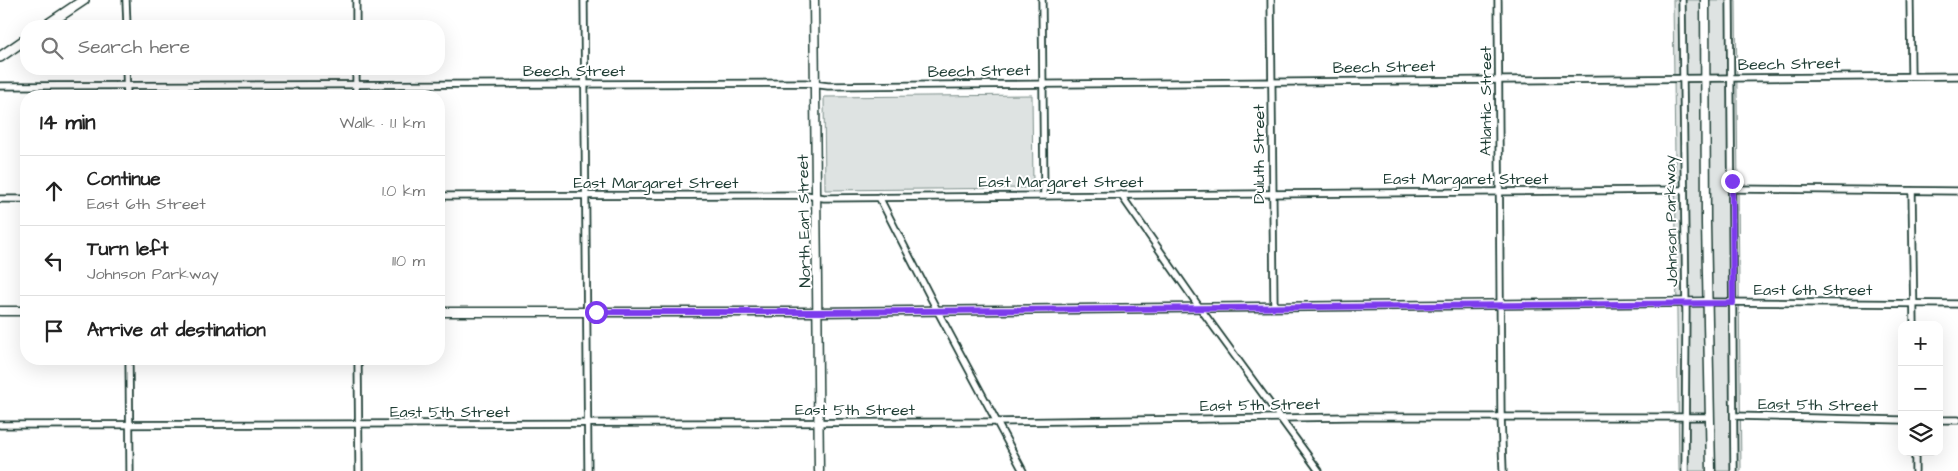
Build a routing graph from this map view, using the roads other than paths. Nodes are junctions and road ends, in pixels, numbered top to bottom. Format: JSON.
{"nodes":[{"id":1,"x":84,"y":0,"type":"edge"},
{"id":2,"x":126,"y":0,"type":"edge"},
{"id":3,"x":356,"y":0,"type":"edge"},
{"id":4,"x":584,"y":0,"type":"edge"},
{"id":5,"x":814,"y":0,"type":"edge"},
{"id":6,"x":1042,"y":0,"type":"edge"},
{"id":7,"x":1271,"y":0,"type":"edge"},
{"id":8,"x":1498,"y":0,"type":"edge"},
{"id":9,"x":1682,"y":0,"type":"edge"},
{"id":10,"x":1705,"y":0,"type":"edge"},
{"id":11,"x":1730,"y":0,"type":"edge"},
{"id":12,"x":1910,"y":0,"type":"edge"},
{"id":13,"x":54,"y":20,"type":"edge"},
{"id":14,"x":127,"y":20,"type":"edge"},
{"id":15,"x":356,"y":20,"type":"edge"},
{"id":16,"x":20,"y":43,"type":"edge"},
{"id":17,"x":0,"y":57,"type":"edge"},
{"id":18,"x":126,"y":75,"type":"edge"},
{"id":19,"x":356,"y":75,"type":"edge"},
{"id":20,"x":1911,"y":76,"type":"junction"},
{"id":21,"x":1958,"y":76,"type":"edge"},
{"id":22,"x":1731,"y":77,"type":"junction"},
{"id":23,"x":1682,"y":78,"type":"junction"},
{"id":24,"x":1706,"y":78,"type":"junction"},
{"id":25,"x":1499,"y":79,"type":"junction"},
{"id":26,"x":1272,"y":81,"type":"junction"},
{"id":27,"x":585,"y":83,"type":"junction"},
{"id":28,"x":815,"y":83,"type":"junction"},
{"id":29,"x":1042,"y":83,"type":"junction"},
{"id":30,"x":357,"y":84,"type":"junction"},
{"id":31,"x":126,"y":85,"type":"junction"},
{"id":32,"x":0,"y":86,"type":"edge"},
{"id":33,"x":126,"y":90,"type":"edge"},
{"id":34,"x":356,"y":90,"type":"edge"},
{"id":35,"x":1732,"y":189,"type":"junction"},
{"id":36,"x":1683,"y":190,"type":"junction"},
{"id":37,"x":1912,"y":191,"type":"junction"},
{"id":38,"x":1958,"y":191,"type":"edge"},
{"id":39,"x":1500,"y":192,"type":"junction"},
{"id":40,"x":1273,"y":193,"type":"junction"},
{"id":41,"x":1044,"y":195,"type":"junction"},
{"id":42,"x":1121,"y":195,"type":"junction"},
{"id":43,"x":445,"y":196,"type":"edge"},
{"id":44,"x":587,"y":196,"type":"junction"},
{"id":45,"x":816,"y":197,"type":"junction"},
{"id":46,"x":879,"y":197,"type":"junction"},
{"id":47,"x":20,"y":199,"type":"edge"},
{"id":48,"x":0,"y":200,"type":"edge"},
{"id":49,"x":1685,"y":302,"type":"junction"},
{"id":50,"x":1708,"y":302,"type":"junction"},
{"id":51,"x":1733,"y":303,"type":"junction"},
{"id":52,"x":1500,"y":304,"type":"junction"},
{"id":53,"x":1913,"y":304,"type":"junction"},
{"id":54,"x":1958,"y":304,"type":"edge"},
{"id":55,"x":1274,"y":307,"type":"junction"},
{"id":56,"x":1200,"y":308,"type":"junction"},
{"id":57,"x":936,"y":310,"type":"junction"},
{"id":58,"x":0,"y":311,"type":"edge"},
{"id":59,"x":20,"y":311,"type":"edge"},
{"id":60,"x":445,"y":312,"type":"edge"},
{"id":61,"x":586,"y":312,"type":"junction"},
{"id":62,"x":817,"y":312,"type":"junction"},
{"id":63,"x":1914,"y":321,"type":"edge"},
{"id":64,"x":129,"y":365,"type":"edge"},
{"id":65,"x":358,"y":365,"type":"edge"},
{"id":66,"x":1501,"y":416,"type":"junction"},
{"id":67,"x":1686,"y":416,"type":"junction"},
{"id":68,"x":1734,"y":416,"type":"junction"},
{"id":69,"x":1710,"y":417,"type":"junction"},
{"id":70,"x":1281,"y":418,"type":"junction"},
{"id":71,"x":1898,"y":420,"type":"edge"},
{"id":72,"x":1943,"y":420,"type":"edge"},
{"id":73,"x":1958,"y":420,"type":"edge"},
{"id":74,"x":819,"y":422,"type":"junction"},
{"id":75,"x":996,"y":422,"type":"junction"},
{"id":76,"x":588,"y":424,"type":"junction"},
{"id":77,"x":0,"y":425,"type":"edge"},
{"id":78,"x":129,"y":425,"type":"junction"},
{"id":79,"x":359,"y":425,"type":"junction"},
{"id":80,"x":1914,"y":456,"type":"edge"},
{"id":81,"x":130,"y":471,"type":"edge"},
{"id":82,"x":359,"y":471,"type":"edge"},
{"id":83,"x":588,"y":471,"type":"edge"},
{"id":84,"x":819,"y":471,"type":"edge"},
{"id":85,"x":1023,"y":471,"type":"edge"},
{"id":86,"x":1319,"y":471,"type":"edge"},
{"id":87,"x":1503,"y":471,"type":"edge"},
{"id":88,"x":1685,"y":471,"type":"edge"},
{"id":89,"x":1711,"y":471,"type":"edge"},
{"id":90,"x":1734,"y":471,"type":"edge"},
{"id":91,"x":1915,"y":471,"type":"edge"}],
"edges":[{"from":1,"to":13,"type":"main road"},
{"from":2,"to":14,"type":"street"},
{"from":3,"to":15,"type":"street"},
{"from":4,"to":27,"type":"street"},
{"from":5,"to":28,"type":"street","name":"North Earl Street"},
{"from":6,"to":29,"type":"street"},
{"from":7,"to":26,"type":"street","name":"Duluth Street"},
{"from":8,"to":25,"type":"street","name":"Atlantic Street"},
{"from":9,"to":23,"type":"street","name":"Johnson Parkway"},
{"from":10,"to":24,"type":"street"},
{"from":11,"to":22,"type":"street"},
{"from":12,"to":20,"type":"street"},
{"from":16,"to":17,"type":"main road"},
{"from":18,"to":31,"type":"street"},
{"from":19,"to":30,"type":"street"},
{"from":20,"to":21,"type":"street","name":"Beech Street"},
{"from":20,"to":22,"type":"street","name":"Beech Street"},
{"from":22,"to":24,"type":"street","name":"Beech Street"},
{"from":22,"to":35,"type":"street"},
{"from":23,"to":24,"type":"street","name":"Beech Street"},
{"from":23,"to":25,"type":"street","name":"Beech Street"},
{"from":23,"to":36,"type":"street","name":"Johnson Parkway"},
{"from":24,"to":50,"type":"street"},
{"from":25,"to":26,"type":"street","name":"Beech Street"},
{"from":25,"to":39,"type":"street","name":"Atlantic Street"},
{"from":26,"to":29,"type":"street","name":"Beech Street"},
{"from":26,"to":40,"type":"street","name":"Duluth Street"},
{"from":27,"to":28,"type":"street","name":"Beech Street"},
{"from":27,"to":30,"type":"street","name":"Beech Street"},
{"from":27,"to":44,"type":"street"},
{"from":28,"to":29,"type":"street","name":"Beech Street"},
{"from":28,"to":45,"type":"street","name":"North Earl Street"},
{"from":29,"to":41,"type":"street"},
{"from":30,"to":31,"type":"street","name":"Beech Street"},
{"from":30,"to":34,"type":"street"},
{"from":31,"to":32,"type":"street","name":"Beech Street"},
{"from":31,"to":33,"type":"street"},
{"from":35,"to":37,"type":"street"},
{"from":35,"to":51,"type":"street"},
{"from":36,"to":39,"type":"street","name":"East Margaret Street"},
{"from":36,"to":49,"type":"street","name":"Johnson Parkway"},
{"from":37,"to":38,"type":"street"},
{"from":37,"to":53,"type":"street"},
{"from":39,"to":40,"type":"street","name":"East Margaret Street"},
{"from":39,"to":52,"type":"street","name":"Atlantic Street"},
{"from":40,"to":42,"type":"street","name":"East Margaret Street"},
{"from":40,"to":55,"type":"street","name":"Duluth Street"},
{"from":41,"to":42,"type":"street","name":"East Margaret Street"},
{"from":41,"to":46,"type":"street","name":"East Margaret Street"},
{"from":42,"to":56,"type":"street"},
{"from":43,"to":44,"type":"street","name":"East Margaret Street"},
{"from":44,"to":45,"type":"street","name":"East Margaret Street"},
{"from":44,"to":61,"type":"street"},
{"from":45,"to":46,"type":"street","name":"East Margaret Street"},
{"from":45,"to":62,"type":"street","name":"North Earl Street"},
{"from":46,"to":57,"type":"street"},
{"from":47,"to":48,"type":"street"},
{"from":49,"to":50,"type":"street","name":"East 6th Street"},
{"from":49,"to":52,"type":"street","name":"East 6th Street"},
{"from":49,"to":67,"type":"street","name":"Johnson Parkway"},
{"from":50,"to":51,"type":"street","name":"East 6th Street"},
{"from":50,"to":69,"type":"street"},
{"from":51,"to":53,"type":"street","name":"East 6th Street"},
{"from":51,"to":68,"type":"street"},
{"from":52,"to":55,"type":"street","name":"East 6th Street"},
{"from":52,"to":66,"type":"street","name":"Atlantic Street"},
{"from":53,"to":54,"type":"street","name":"East 6th Street"},
{"from":53,"to":63,"type":"street"},
{"from":55,"to":56,"type":"street","name":"East 6th Street"},
{"from":56,"to":57,"type":"street","name":"East 6th Street"},
{"from":56,"to":70,"type":"street"},
{"from":57,"to":62,"type":"street","name":"East 6th Street"},
{"from":57,"to":75,"type":"street"},
{"from":58,"to":59,"type":"street"},
{"from":60,"to":61,"type":"street","name":"East 6th Street"},
{"from":61,"to":62,"type":"street","name":"East 6th Street"},
{"from":61,"to":76,"type":"street"},
{"from":62,"to":74,"type":"street","name":"North Earl Street"},
{"from":64,"to":78,"type":"street"},
{"from":65,"to":79,"type":"street"},
{"from":66,"to":67,"type":"street","name":"East 5th Street"},
{"from":66,"to":70,"type":"street","name":"East 5th Street"},
{"from":66,"to":87,"type":"street","name":"Atlantic Street"},
{"from":67,"to":69,"type":"street","name":"East 5th Street"},
{"from":67,"to":88,"type":"street","name":"Johnson Parkway"},
{"from":68,"to":71,"type":"street","name":"East 5th Street"},
{"from":68,"to":90,"type":"street"},
{"from":69,"to":89,"type":"street"},
{"from":70,"to":75,"type":"street","name":"East 5th Street"},
{"from":70,"to":86,"type":"street"},
{"from":72,"to":73,"type":"street"},
{"from":74,"to":75,"type":"street","name":"East 5th Street"},
{"from":74,"to":76,"type":"street","name":"East 5th Street"},
{"from":74,"to":84,"type":"street","name":"North Earl Street"},
{"from":75,"to":85,"type":"street"},
{"from":76,"to":79,"type":"street","name":"East 5th Street"},
{"from":76,"to":83,"type":"street"},
{"from":77,"to":78,"type":"street","name":"East 5th Street"},
{"from":78,"to":79,"type":"street","name":"East 5th Street"},
{"from":78,"to":81,"type":"street"},
{"from":79,"to":82,"type":"street"},
{"from":80,"to":91,"type":"street"}]}
